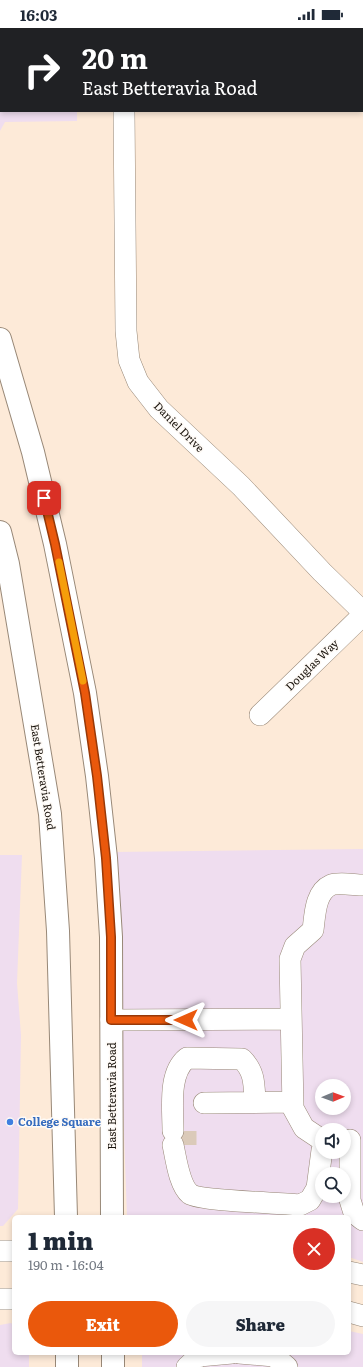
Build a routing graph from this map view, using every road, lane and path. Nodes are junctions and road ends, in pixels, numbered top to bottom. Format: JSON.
{"nodes":[{"id":1,"x":124,"y":112,"type":"edge"},
{"id":2,"x":0,"y":339,"type":"edge"},
{"id":3,"x":4,"y":364,"type":"edge"},
{"id":4,"x":0,"y":532,"type":"edge"},
{"id":5,"x":363,"y":612,"type":"edge"},
{"id":6,"x":363,"y":615,"type":"edge"},
{"id":7,"x":260,"y":715,"type":"dead end"},
{"id":8,"x":363,"y":885,"type":"edge"},
{"id":9,"x":291,"y":1019,"type":"junction"},
{"id":10,"x":111,"y":1020,"type":"junction"},
{"id":11,"x":255,"y":1102,"type":"junction"},
{"id":12,"x":293,"y":1102,"type":"junction"},
{"id":13,"x":204,"y":1103,"type":"dead end"},
{"id":14,"x":315,"y":1135,"type":"edge"},
{"id":15,"x":352,"y":1140,"type":"edge"},
{"id":16,"x":321,"y":1159,"type":"edge"},
{"id":17,"x":66,"y":1215,"type":"edge"},
{"id":18,"x":112,"y":1215,"type":"edge"},
{"id":19,"x":363,"y":1220,"type":"edge"},
{"id":20,"x":12,"y":1250,"type":"edge"},
{"id":21,"x":0,"y":1251,"type":"edge"},
{"id":22,"x":351,"y":1272,"type":"edge"},
{"id":23,"x":363,"y":1275,"type":"edge"},
{"id":24,"x":0,"y":1299,"type":"edge"},
{"id":25,"x":12,"y":1299,"type":"edge"},
{"id":26,"x":351,"y":1313,"type":"edge"},
{"id":27,"x":363,"y":1316,"type":"edge"},
{"id":28,"x":67,"y":1355,"type":"edge"},
{"id":29,"x":113,"y":1355,"type":"edge"},
{"id":30,"x":210,"y":1355,"type":"edge"},
{"id":31,"x":262,"y":1355,"type":"edge"},
{"id":32,"x":67,"y":1367,"type":"edge"},
{"id":33,"x":114,"y":1367,"type":"edge"},
{"id":34,"x":187,"y":1367,"type":"edge"},
{"id":35,"x":286,"y":1367,"type":"edge"}],
"edges":[{"from":1,"to":5,"type":"street","name":"Daniel Drive"},
{"from":2,"to":3,"type":"highway","name":"East Betteravia Road"},
{"from":3,"to":10,"type":"highway","name":"East Betteravia Road"},
{"from":4,"to":17,"type":"highway","name":"East Betteravia Road"},
{"from":6,"to":7,"type":"street","name":"Douglas Way"},
{"from":8,"to":9,"type":"street"},
{"from":9,"to":10,"type":"street"},
{"from":9,"to":12,"type":"street"},
{"from":10,"to":18,"type":"highway","name":"East Betteravia Road"},
{"from":11,"to":12,"type":"street"},
{"from":11,"to":13,"type":"street"},
{"from":11,"to":16,"type":"street"},
{"from":12,"to":14,"type":"street"},
{"from":15,"to":19,"type":"street"},
{"from":20,"to":21,"type":"street"},
{"from":22,"to":23,"type":"street"},
{"from":24,"to":25,"type":"street"},
{"from":26,"to":27,"type":"street"},
{"from":28,"to":32,"type":"highway"},
{"from":29,"to":33,"type":"highway"},
{"from":30,"to":34,"type":"street"},
{"from":31,"to":35,"type":"street"}]}
